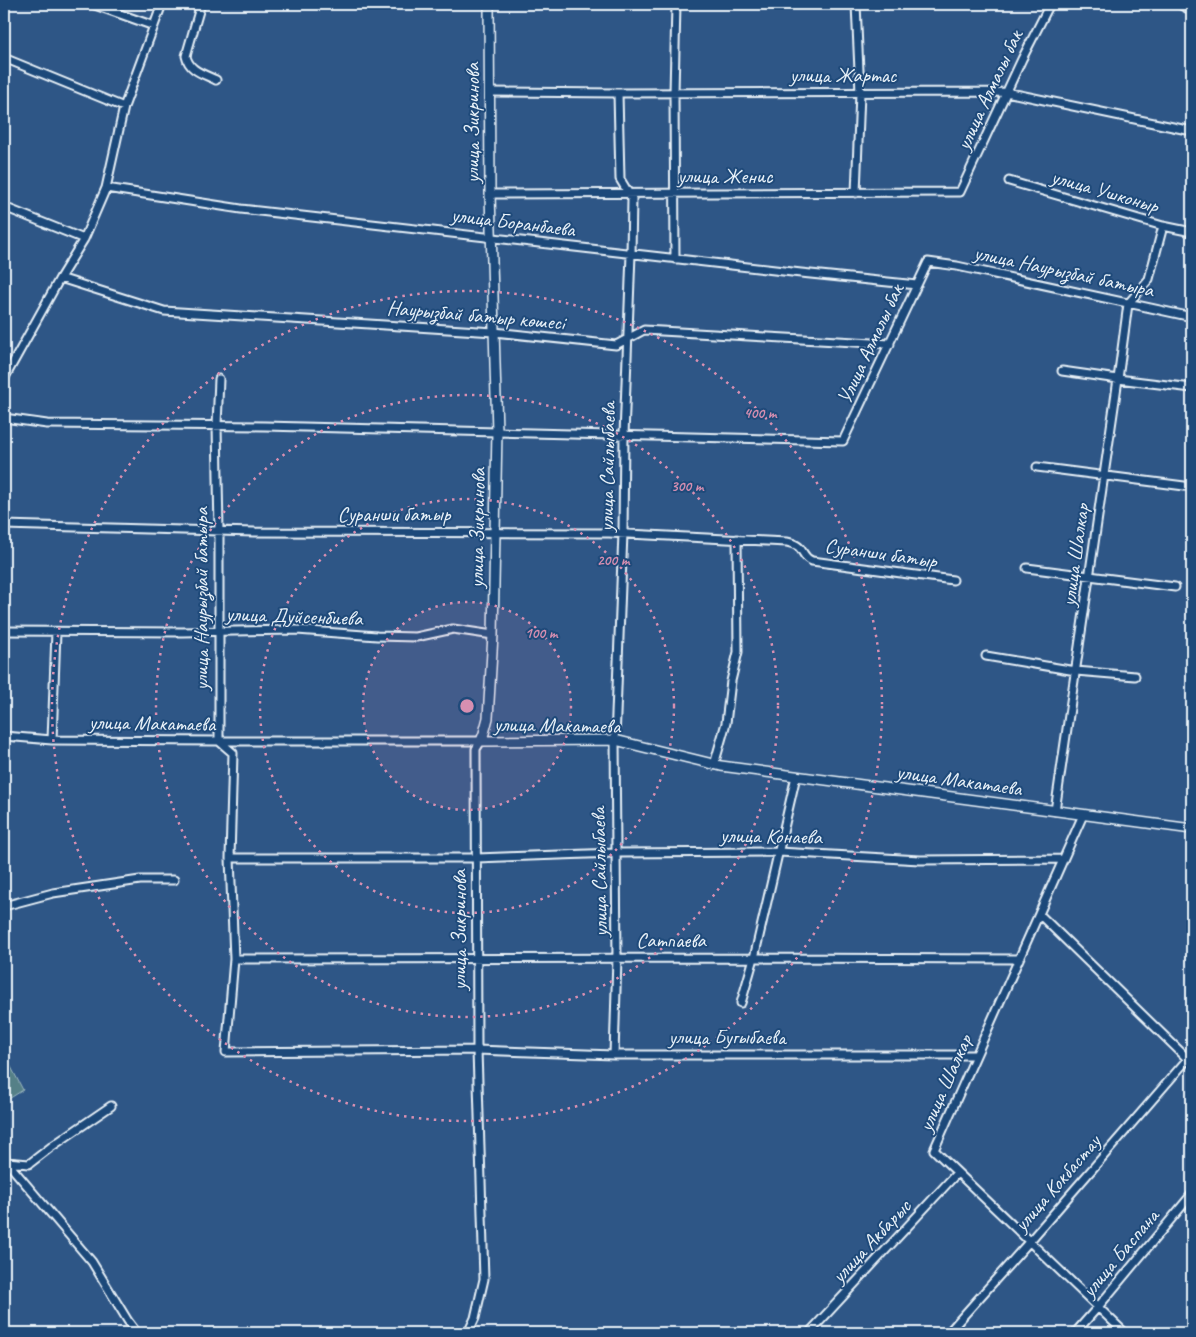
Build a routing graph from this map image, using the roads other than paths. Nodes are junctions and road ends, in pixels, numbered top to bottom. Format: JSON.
{"nodes":[{"id":1,"x":92,"y":4,"type":"edge"},
{"id":2,"x":162,"y":4,"type":"edge"},
{"id":3,"x":201,"y":4,"type":"edge"},
{"id":4,"x":489,"y":4,"type":"edge"},
{"id":5,"x":676,"y":4,"type":"edge"},
{"id":6,"x":856,"y":4,"type":"edge"},
{"id":7,"x":1050,"y":4,"type":"edge"},
{"id":8,"x":1179,"y":4,"type":"edge"},
{"id":9,"x":1192,"y":11,"type":"edge"},
{"id":10,"x":154,"y":26,"type":"junction"},
{"id":11,"x":4,"y":58,"type":"edge"},
{"id":12,"x":216,"y":80,"type":"dead end"},
{"id":13,"x":490,"y":92,"type":"junction"},
{"id":14,"x":1006,"y":92,"type":"junction"},
{"id":15,"x":618,"y":93,"type":"junction"},
{"id":16,"x":674,"y":93,"type":"junction"},
{"id":17,"x":860,"y":93,"type":"junction"},
{"id":18,"x":124,"y":107,"type":"junction"},
{"id":19,"x":1192,"y":131,"type":"edge"},
{"id":20,"x":1009,"y":181,"type":"dead end"},
{"id":21,"x":106,"y":188,"type":"junction"},
{"id":22,"x":960,"y":192,"type":"joint"},
{"id":23,"x":629,"y":193,"type":"junction"},
{"id":24,"x":675,"y":193,"type":"junction"},
{"id":25,"x":856,"y":193,"type":"junction"},
{"id":26,"x":490,"y":194,"type":"junction"},
{"id":27,"x":4,"y":207,"type":"edge"},
{"id":28,"x":1163,"y":226,"type":"junction"},
{"id":29,"x":1192,"y":232,"type":"edge"},
{"id":30,"x":491,"y":237,"type":"junction"},
{"id":31,"x":84,"y":240,"type":"junction"},
{"id":32,"x":632,"y":254,"type":"junction"},
{"id":33,"x":675,"y":259,"type":"junction"},
{"id":34,"x":928,"y":262,"type":"joint"},
{"id":35,"x":60,"y":278,"type":"junction"},
{"id":36,"x":917,"y":285,"type":"junction"},
{"id":37,"x":1128,"y":304,"type":"junction"},
{"id":38,"x":1192,"y":317,"type":"edge"},
{"id":39,"x":494,"y":332,"type":"junction"},
{"id":40,"x":628,"y":339,"type":"junction"},
{"id":41,"x":890,"y":344,"type":"junction"},
{"id":42,"x":1062,"y":371,"type":"dead end"},
{"id":43,"x":4,"y":379,"type":"edge"},
{"id":44,"x":220,"y":379,"type":"dead end"},
{"id":45,"x":1118,"y":379,"type":"junction"},
{"id":46,"x":1192,"y":388,"type":"edge"},
{"id":47,"x":4,"y":418,"type":"edge"},
{"id":48,"x":217,"y":425,"type":"junction"},
{"id":49,"x":497,"y":431,"type":"junction"},
{"id":50,"x":624,"y":435,"type":"junction"},
{"id":51,"x":1037,"y":467,"type":"dead end"},
{"id":52,"x":1104,"y":476,"type":"junction"},
{"id":53,"x":1192,"y":487,"type":"edge"},
{"id":54,"x":4,"y":525,"type":"edge"},
{"id":55,"x":219,"y":531,"type":"junction"},
{"id":56,"x":494,"y":532,"type":"junction"},
{"id":57,"x":623,"y":533,"type":"junction"},
{"id":58,"x":737,"y":539,"type":"junction"},
{"id":59,"x":1027,"y":568,"type":"dead end"},
{"id":60,"x":1090,"y":575,"type":"junction"},
{"id":61,"x":953,"y":580,"type":"dead end"},
{"id":62,"x":1175,"y":587,"type":"dead end"},
{"id":63,"x":4,"y":631,"type":"edge"},
{"id":64,"x":218,"y":631,"type":"junction"},
{"id":65,"x":56,"y":632,"type":"junction"},
{"id":66,"x":493,"y":634,"type":"junction"},
{"id":67,"x":986,"y":656,"type":"dead end"},
{"id":68,"x":1076,"y":671,"type":"junction"},
{"id":69,"x":1135,"y":676,"type":"dead end"},
{"id":70,"x":4,"y":736,"type":"edge"},
{"id":71,"x":52,"y":740,"type":"junction"},
{"id":72,"x":615,"y":740,"type":"junction"},
{"id":73,"x":219,"y":741,"type":"junction"},
{"id":74,"x":481,"y":741,"type":"junction"},
{"id":75,"x":714,"y":765,"type":"junction"},
{"id":76,"x":796,"y":776,"type":"junction"},
{"id":77,"x":1055,"y":811,"type":"junction"},
{"id":78,"x":1083,"y":815,"type":"junction"},
{"id":79,"x":1192,"y":829,"type":"edge"},
{"id":80,"x":779,"y":852,"type":"junction"},
{"id":81,"x":616,"y":853,"type":"junction"},
{"id":82,"x":230,"y":858,"type":"junction"},
{"id":83,"x":477,"y":858,"type":"junction"},
{"id":84,"x":1064,"y":859,"type":"junction"},
{"id":85,"x":174,"y":880,"type":"dead end"},
{"id":86,"x":4,"y":906,"type":"edge"},
{"id":87,"x":1039,"y":914,"type":"junction"},
{"id":88,"x":617,"y":958,"type":"junction"},
{"id":89,"x":754,"y":958,"type":"junction"},
{"id":90,"x":234,"y":959,"type":"junction"},
{"id":91,"x":477,"y":959,"type":"junction"},
{"id":92,"x":1019,"y":959,"type":"junction"},
{"id":93,"x":742,"y":1003,"type":"dead end"},
{"id":94,"x":477,"y":1050,"type":"junction"},
{"id":95,"x":614,"y":1055,"type":"junction"},
{"id":96,"x":976,"y":1055,"type":"junction"},
{"id":97,"x":1191,"y":1059,"type":"edge"},
{"id":98,"x":111,"y":1106,"type":"dead end"},
{"id":99,"x":5,"y":1159,"type":"edge"},
{"id":100,"x":957,"y":1173,"type":"junction"},
{"id":101,"x":1192,"y":1194,"type":"edge"},
{"id":102,"x":1030,"y":1242,"type":"junction"},
{"id":103,"x":1098,"y":1308,"type":"junction"},
{"id":104,"x":137,"y":1333,"type":"edge"},
{"id":105,"x":468,"y":1333,"type":"edge"},
{"id":106,"x":809,"y":1333,"type":"edge"},
{"id":107,"x":948,"y":1333,"type":"edge"},
{"id":108,"x":1075,"y":1333,"type":"edge"},
{"id":109,"x":1125,"y":1333,"type":"edge"}],
"edges":[{"from":1,"to":10,"type":"street"},
{"from":2,"to":10,"type":"street"},
{"from":3,"to":12,"type":"street"},
{"from":4,"to":13,"type":"street","name":"улица Зикринова"},
{"from":5,"to":16,"type":"street"},
{"from":6,"to":17,"type":"street"},
{"from":7,"to":14,"type":"street","name":"улица Алмалы бак"},
{"from":8,"to":9,"type":"street"},
{"from":10,"to":18,"type":"street"},
{"from":11,"to":18,"type":"street"},
{"from":13,"to":15,"type":"street","name":"улица Жартас"},
{"from":13,"to":26,"type":"street","name":"улица Зикринова"},
{"from":14,"to":17,"type":"street","name":"улица Жартас"},
{"from":14,"to":19,"type":"street","name":"улица Жартас"},
{"from":14,"to":22,"type":"street","name":"улица Алмалы бак"},
{"from":15,"to":16,"type":"street","name":"улица Жартас"},
{"from":15,"to":23,"type":"street","name":"улица Сайлыбаева"},
{"from":16,"to":17,"type":"street","name":"улица Жартас"},
{"from":16,"to":24,"type":"street"},
{"from":17,"to":25,"type":"street"},
{"from":18,"to":21,"type":"street"},
{"from":20,"to":28,"type":"street","name":"улица Ушконыр"},
{"from":21,"to":30,"type":"street","name":"улица Боранбаева"},
{"from":21,"to":31,"type":"street"},
{"from":22,"to":25,"type":"street","name":"улица Женис"},
{"from":23,"to":24,"type":"street","name":"улица Женис"},
{"from":23,"to":26,"type":"street","name":"улица Женис"},
{"from":23,"to":32,"type":"street","name":"улица Сайлыбаева"},
{"from":24,"to":25,"type":"street","name":"улица Женис"},
{"from":24,"to":33,"type":"street"},
{"from":26,"to":30,"type":"street","name":"улица Зикринова"},
{"from":27,"to":31,"type":"street"},
{"from":28,"to":29,"type":"street","name":"улица Ушконыр"},
{"from":28,"to":37,"type":"street"},
{"from":30,"to":32,"type":"street","name":"улица Боранбаева"},
{"from":30,"to":39,"type":"street","name":"улица Зикринова"},
{"from":31,"to":35,"type":"street"},
{"from":32,"to":33,"type":"street","name":"улица Боранбаева"},
{"from":32,"to":40,"type":"street","name":"улица Сайлыбаева"},
{"from":33,"to":36,"type":"street","name":"улица Боранбаева"},
{"from":34,"to":36,"type":"street","name":"Улица Алмалы бак"},
{"from":34,"to":37,"type":"street","name":"улица Наурызбай батыра"},
{"from":35,"to":39,"type":"street","name":"Наурызбай батыр көшесі"},
{"from":35,"to":43,"type":"street"},
{"from":36,"to":41,"type":"street","name":"Улица Алмалы бак"},
{"from":37,"to":38,"type":"street","name":"улица Наурызбай батыра"},
{"from":37,"to":45,"type":"street","name":"улица Шалкар"},
{"from":39,"to":40,"type":"street","name":"Наурызбай батыр көшесі"},
{"from":39,"to":49,"type":"street","name":"улица Зикринова"},
{"from":40,"to":41,"type":"street","name":"Наурызбай батыр көшесі"},
{"from":40,"to":50,"type":"street","name":"улица Сайлыбаева"},
{"from":41,"to":50,"type":"street","name":"Улица Алмалы бак"},
{"from":42,"to":45,"type":"street"},
{"from":44,"to":48,"type":"street","name":"улица Наурызбай батыра"},
{"from":45,"to":46,"type":"street"},
{"from":45,"to":52,"type":"street","name":"улица Шалкар"},
{"from":47,"to":48,"type":"street"},
{"from":48,"to":49,"type":"street"},
{"from":48,"to":55,"type":"street","name":"улица Наурызбай батыра"},
{"from":49,"to":50,"type":"street"},
{"from":49,"to":56,"type":"street","name":"улица Зикринова"},
{"from":50,"to":57,"type":"street","name":"улица Сайлыбаева"},
{"from":51,"to":52,"type":"street"},
{"from":52,"to":53,"type":"street"},
{"from":52,"to":60,"type":"street","name":"улица Шалкар"},
{"from":54,"to":55,"type":"street","name":"Суранши батыр"},
{"from":55,"to":56,"type":"street","name":"Суранши батыр"},
{"from":55,"to":64,"type":"street","name":"улица Наурызбай батыра"},
{"from":56,"to":57,"type":"street","name":"Суранши батыр"},
{"from":56,"to":66,"type":"street","name":"улица Зикринова"},
{"from":57,"to":58,"type":"street","name":"Суранши батыр"},
{"from":57,"to":72,"type":"street","name":"улица Сайлыбаева"},
{"from":58,"to":61,"type":"street","name":"Суранши батыр"},
{"from":58,"to":75,"type":"street"},
{"from":59,"to":60,"type":"street"},
{"from":60,"to":62,"type":"street"},
{"from":60,"to":68,"type":"street","name":"улица Шалкар"},
{"from":63,"to":65,"type":"street","name":"улица Дуйсенбиева"},
{"from":64,"to":65,"type":"street","name":"улица Дуйсенбиева"},
{"from":64,"to":66,"type":"street","name":"улица Дуйсенбиева"},
{"from":64,"to":73,"type":"street","name":"улица Наурызбай батыра"},
{"from":65,"to":71,"type":"street"},
{"from":66,"to":74,"type":"street","name":"улица Зикринова"},
{"from":67,"to":68,"type":"street"},
{"from":68,"to":69,"type":"street"},
{"from":68,"to":77,"type":"street","name":"улица Шалкар"},
{"from":70,"to":71,"type":"street","name":"улица Макатаева"},
{"from":71,"to":73,"type":"street","name":"улица Макатаева"},
{"from":72,"to":74,"type":"street","name":"улица Макатаева"},
{"from":72,"to":75,"type":"street","name":"улица Макатаева"},
{"from":72,"to":81,"type":"street","name":"улица Сайлыбаева"},
{"from":73,"to":74,"type":"street","name":"улица Макатаева"},
{"from":73,"to":82,"type":"street"},
{"from":74,"to":83,"type":"street","name":"улица Зикринова"},
{"from":75,"to":76,"type":"street","name":"улица Макатаева"},
{"from":76,"to":77,"type":"street","name":"улица Макатаева"},
{"from":76,"to":80,"type":"street"},
{"from":77,"to":78,"type":"street","name":"улица Макатаева"},
{"from":78,"to":79,"type":"street","name":"улица Макатаева"},
{"from":78,"to":84,"type":"street","name":"улица Шалкар"},
{"from":80,"to":81,"type":"street","name":"улица Конаева"},
{"from":80,"to":84,"type":"street","name":"улица Конаева"},
{"from":80,"to":89,"type":"street"},
{"from":81,"to":83,"type":"street","name":"улица Конаева"},
{"from":81,"to":88,"type":"street","name":"улица Сайлыбаева"},
{"from":82,"to":83,"type":"street","name":"улица Конаева"},
{"from":82,"to":90,"type":"street"},
{"from":83,"to":91,"type":"street","name":"улица Зикринова"},
{"from":84,"to":87,"type":"street","name":"улица Шалкар"},
{"from":85,"to":86,"type":"street"},
{"from":87,"to":92,"type":"street","name":"улица Шалкар"},
{"from":87,"to":97,"type":"street"},
{"from":88,"to":89,"type":"street","name":"Сатпаева"},
{"from":88,"to":91,"type":"street","name":"Сатпаева"},
{"from":88,"to":95,"type":"street","name":"улица Сайлыбаева"},
{"from":89,"to":92,"type":"street","name":"Сатпаева"},
{"from":89,"to":93,"type":"street"},
{"from":90,"to":91,"type":"street","name":"Сатпаева"},
{"from":90,"to":94,"type":"street","name":"улица Бугыбаева"},
{"from":91,"to":94,"type":"street","name":"улица Зикринова"},
{"from":92,"to":96,"type":"street","name":"улица Шалкар"},
{"from":94,"to":95,"type":"street","name":"улица Бугыбаева"},
{"from":94,"to":105,"type":"street","name":"улица Зикринова"},
{"from":95,"to":96,"type":"street","name":"улица Бугыбаева"},
{"from":96,"to":100,"type":"street","name":"улица Шалкар"},
{"from":97,"to":102,"type":"street","name":"улица Кокбастау"},
{"from":98,"to":99,"type":"street"},
{"from":99,"to":104,"type":"street"},
{"from":100,"to":102,"type":"street","name":"улица Шалкар"},
{"from":100,"to":106,"type":"street","name":"улица Акбарыс"},
{"from":101,"to":103,"type":"street","name":"улица Баспана"},
{"from":102,"to":103,"type":"street","name":"улица Шалкар"},
{"from":102,"to":107,"type":"street","name":"улица Кокбастау"},
{"from":103,"to":108,"type":"street","name":"улица Баспана"},
{"from":103,"to":109,"type":"street","name":"улица Шалкар"}]}
